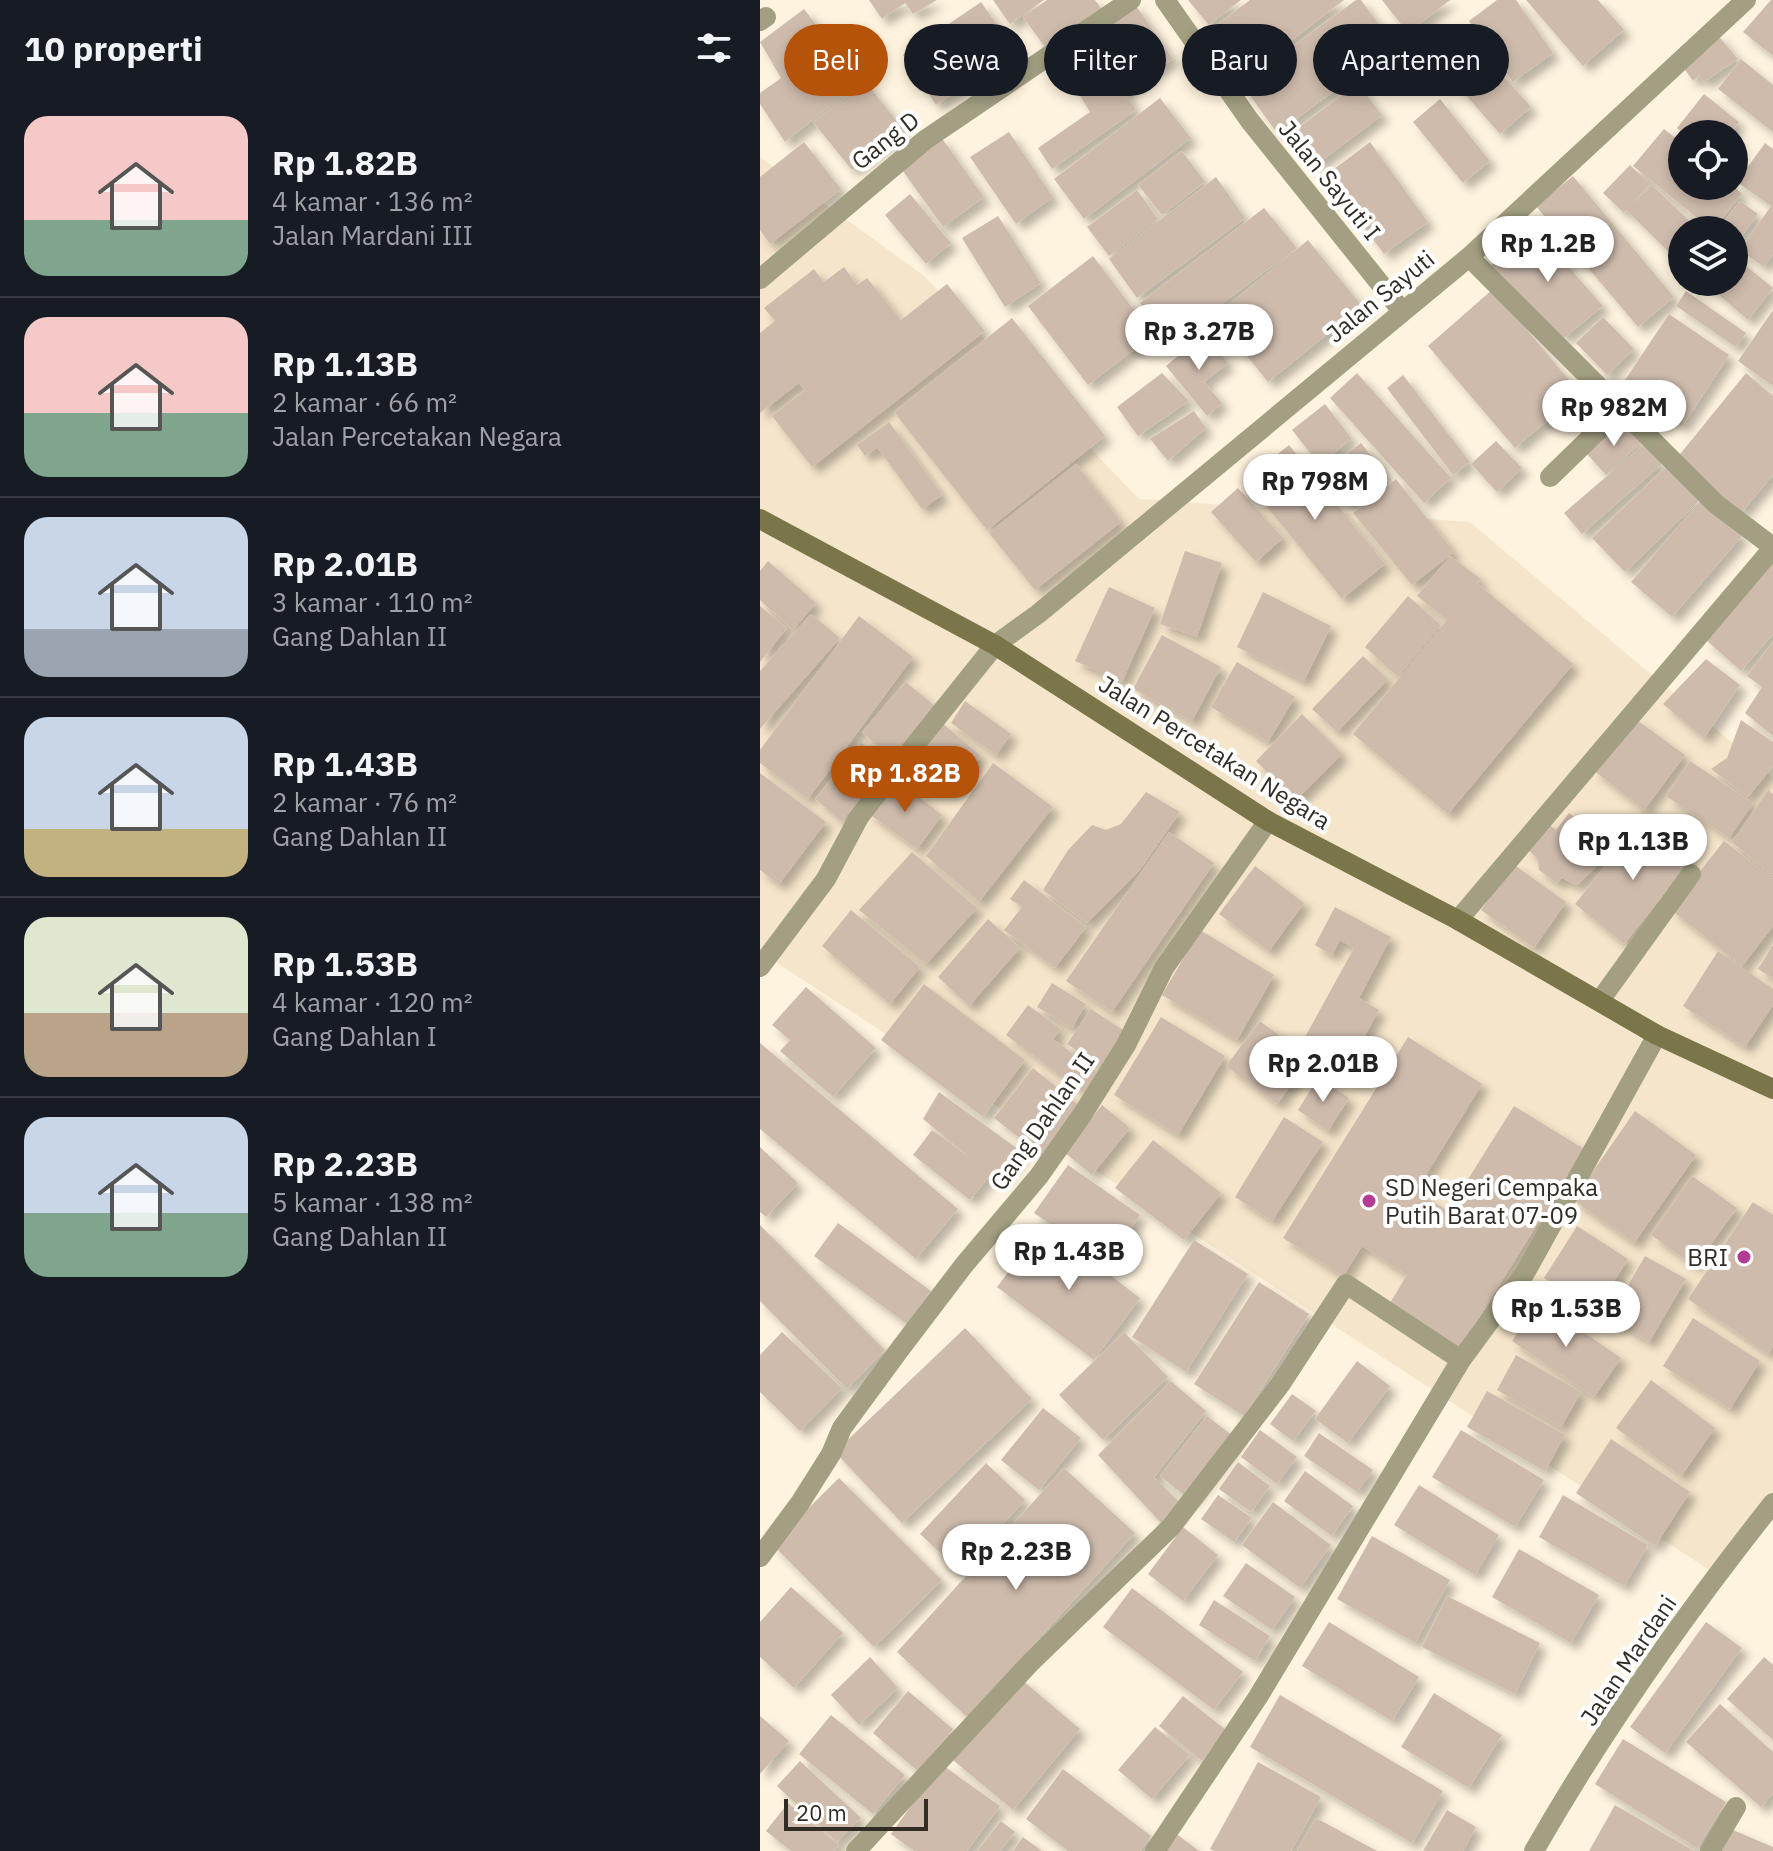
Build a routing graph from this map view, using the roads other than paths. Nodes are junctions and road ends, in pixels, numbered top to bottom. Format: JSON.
{"nodes":[{"id":1,"x":1131,"y":0,"type":"edge"},
{"id":2,"x":1165,"y":0,"type":"edge"},
{"id":3,"x":1746,"y":0,"type":"edge"},
{"id":4,"x":1469,"y":257,"type":"junction"},
{"id":5,"x":760,"y":279,"type":"edge"},
{"id":6,"x":1402,"y":311,"type":"junction"},
{"id":7,"x":1620,"y":409,"type":"junction"},
{"id":8,"x":1550,"y":477,"type":"dead end"},
{"id":9,"x":760,"y":519,"type":"edge"},
{"id":10,"x":1773,"y":547,"type":"edge"},
{"id":11,"x":995,"y":645,"type":"junction"},
{"id":12,"x":1268,"y":821,"type":"junction"},
{"id":13,"x":1691,"y":874,"type":"dead end"},
{"id":14,"x":1458,"y":920,"type":"junction"},
{"id":15,"x":760,"y":967,"type":"edge"},
{"id":16,"x":1601,"y":999,"type":"junction"},
{"id":17,"x":1657,"y":1035,"type":"junction"},
{"id":18,"x":1773,"y":1089,"type":"edge"},
{"id":19,"x":1461,"y":1360,"type":"junction"},
{"id":20,"x":1773,"y":1503,"type":"edge"},
{"id":21,"x":760,"y":1557,"type":"edge"},
{"id":22,"x":1736,"y":1807,"type":"dead end"},
{"id":23,"x":856,"y":1851,"type":"edge"},
{"id":24,"x":1155,"y":1851,"type":"edge"},
{"id":25,"x":1534,"y":1851,"type":"edge"},
{"id":26,"x":1710,"y":1851,"type":"edge"}],
"edges":[{"from":1,"to":5,"type":"street","name":"Gang D"},
{"from":2,"to":6,"type":"street","name":"Jalan Sayuti I"},
{"from":3,"to":4,"type":"street","name":"Jalan Sayuti"},
{"from":4,"to":6,"type":"street","name":"Jalan Sayuti"},
{"from":4,"to":7,"type":"street"},
{"from":6,"to":11,"type":"street","name":"Jalan Sayuti"},
{"from":7,"to":8,"type":"street"},
{"from":7,"to":10,"type":"street"},
{"from":9,"to":11,"type":"main road","name":"Jalan Percetakan Negara"},
{"from":10,"to":14,"type":"street"},
{"from":11,"to":12,"type":"main road","name":"Jalan Percetakan Negara"},
{"from":11,"to":15,"type":"street","name":"Jalan Sayuti"},
{"from":12,"to":14,"type":"main road","name":"Jalan Percetakan Negara"},
{"from":12,"to":21,"type":"street","name":"Gang Dahlan II"},
{"from":13,"to":16,"type":"street"},
{"from":14,"to":16,"type":"main road","name":"Jalan Percetakan Negara"},
{"from":16,"to":17,"type":"main road","name":"Jalan Percetakan Negara"},
{"from":17,"to":18,"type":"main road","name":"Jalan Percetakan Negara"},
{"from":17,"to":19,"type":"street"},
{"from":19,"to":23,"type":"street"},
{"from":19,"to":24,"type":"street"},
{"from":20,"to":25,"type":"street","name":"Jalan Mardani"},
{"from":22,"to":26,"type":"street"}]}
